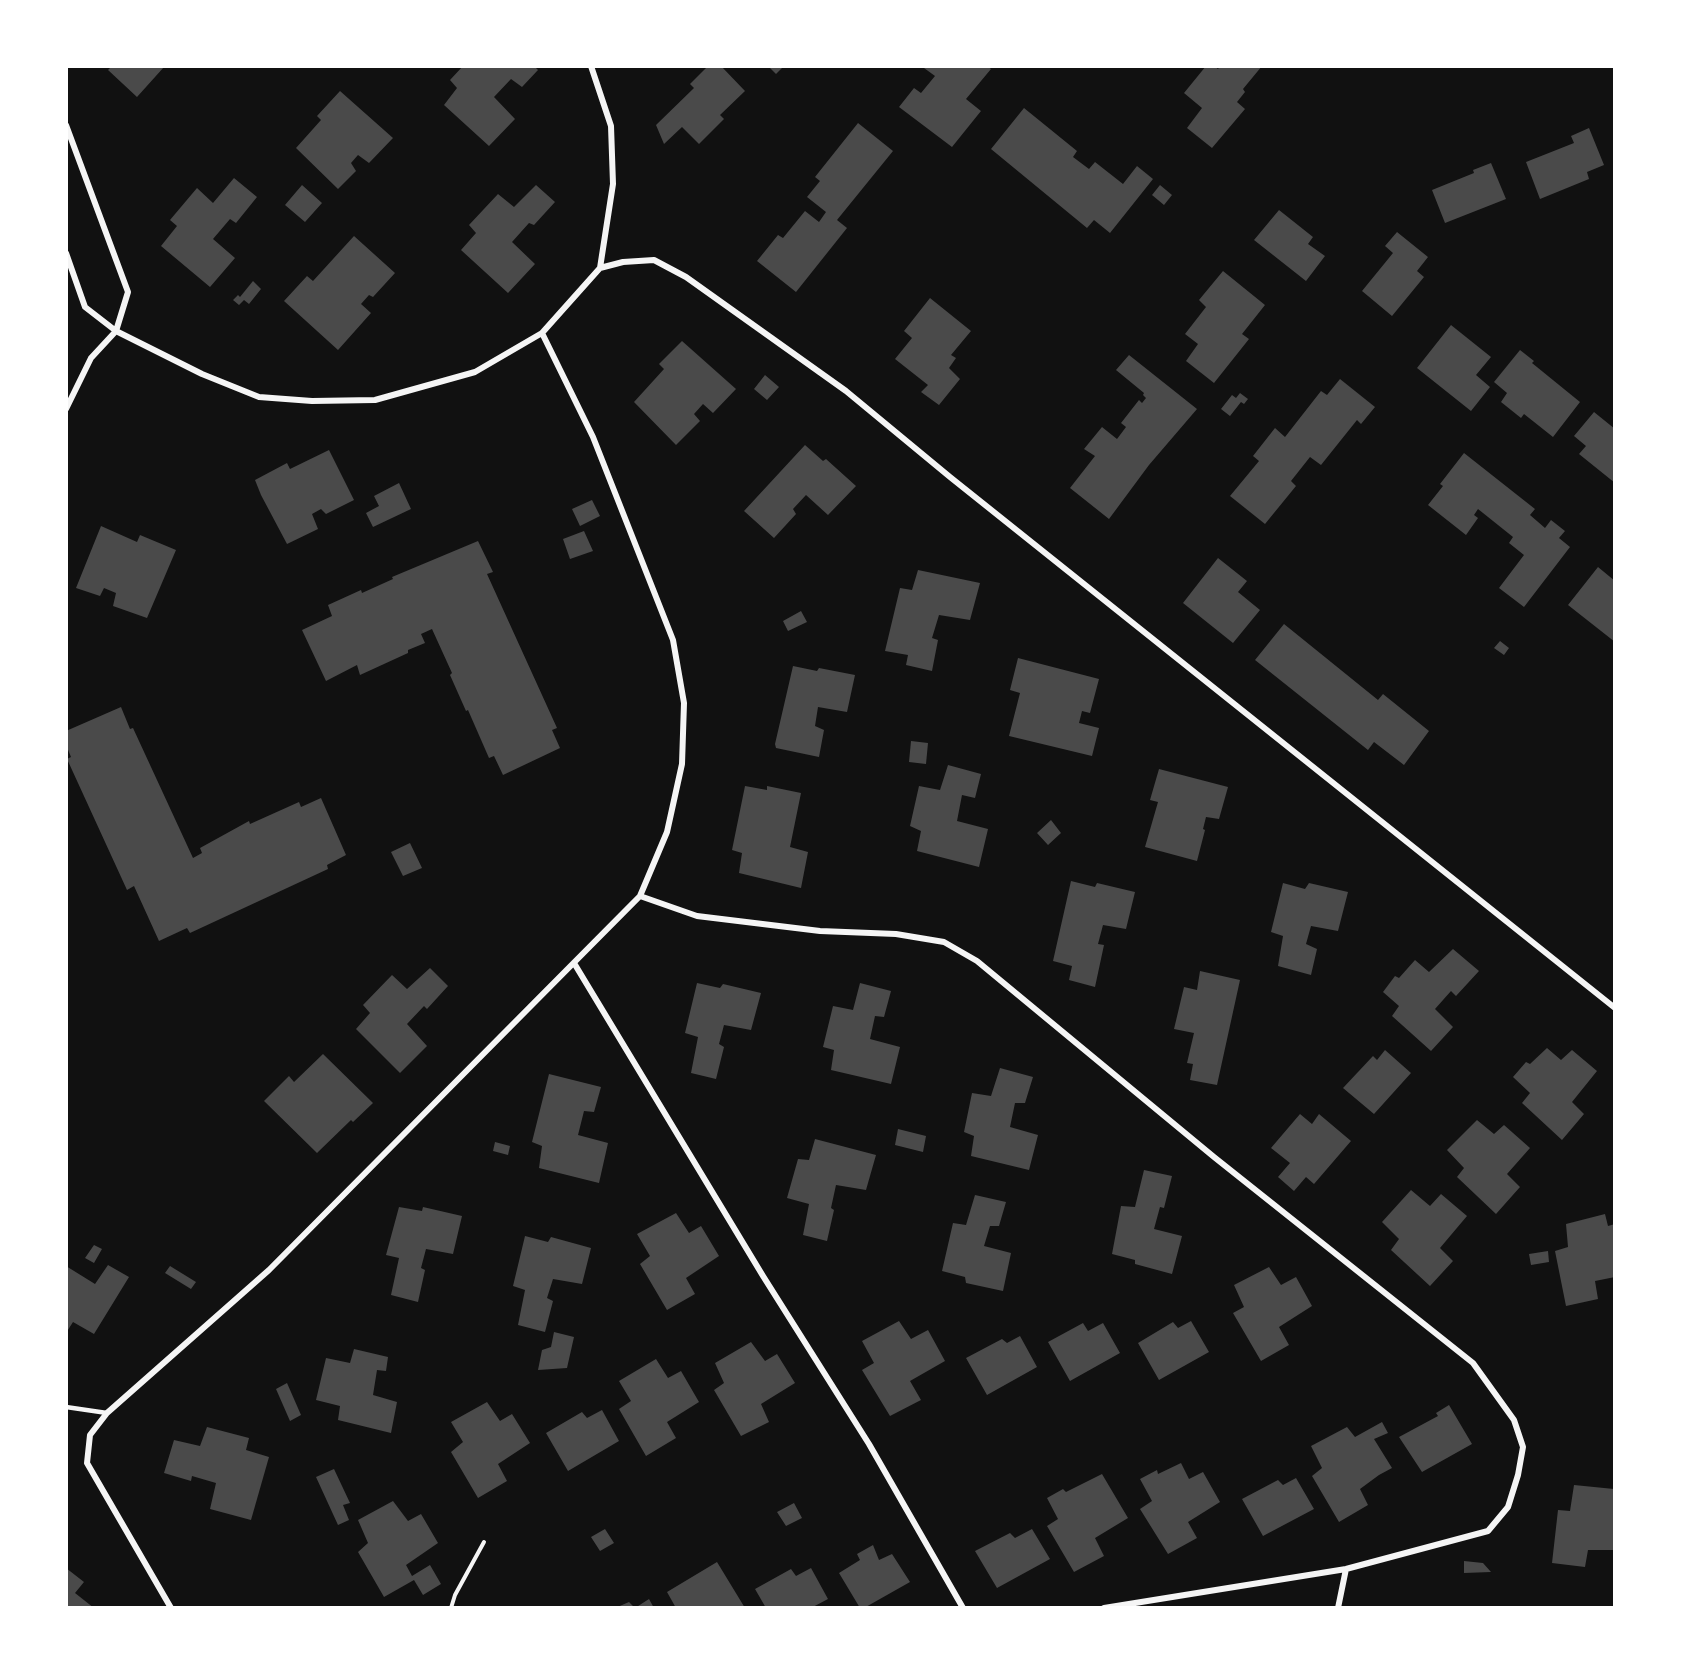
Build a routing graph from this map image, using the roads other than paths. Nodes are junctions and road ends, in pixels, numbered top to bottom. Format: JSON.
{"nodes":[{"id":1,"x":591,"y":66,"type":"edge"},
{"id":2,"x":66,"y":125,"type":"edge"},
{"id":3,"x":66,"y":253,"type":"edge"},
{"id":4,"x":600,"y":268,"type":"junction"},
{"id":5,"x":116,"y":331,"type":"junction"},
{"id":6,"x":542,"y":333,"type":"junction"},
{"id":7,"x":66,"y":409,"type":"edge"},
{"id":8,"x":640,"y":896,"type":"junction"},
{"id":9,"x":573,"y":963,"type":"junction"},
{"id":10,"x":1615,"y":1008,"type":"edge"},
{"id":11,"x":66,"y":1407,"type":"edge"},
{"id":12,"x":107,"y":1413,"type":"junction"},
{"id":13,"x":1346,"y":1569,"type":"junction"},
{"id":14,"x":171,"y":1608,"type":"edge"},
{"id":15,"x":963,"y":1608,"type":"edge"},
{"id":16,"x":1104,"y":1608,"type":"edge"},
{"id":17,"x":1338,"y":1608,"type":"edge"}],
"edges":[{"from":1,"to":4,"type":"street"},
{"from":2,"to":5,"type":"street"},
{"from":3,"to":5,"type":"street"},
{"from":4,"to":6,"type":"street"},
{"from":4,"to":10,"type":"street"},
{"from":5,"to":6,"type":"street"},
{"from":5,"to":7,"type":"street"},
{"from":6,"to":8,"type":"street"},
{"from":8,"to":9,"type":"street"},
{"from":8,"to":13,"type":"street"},
{"from":9,"to":12,"type":"street"},
{"from":9,"to":15,"type":"street"},
{"from":11,"to":12,"type":"lane"},
{"from":12,"to":14,"type":"street"},
{"from":13,"to":16,"type":"street"},
{"from":13,"to":17,"type":"street"}]}
